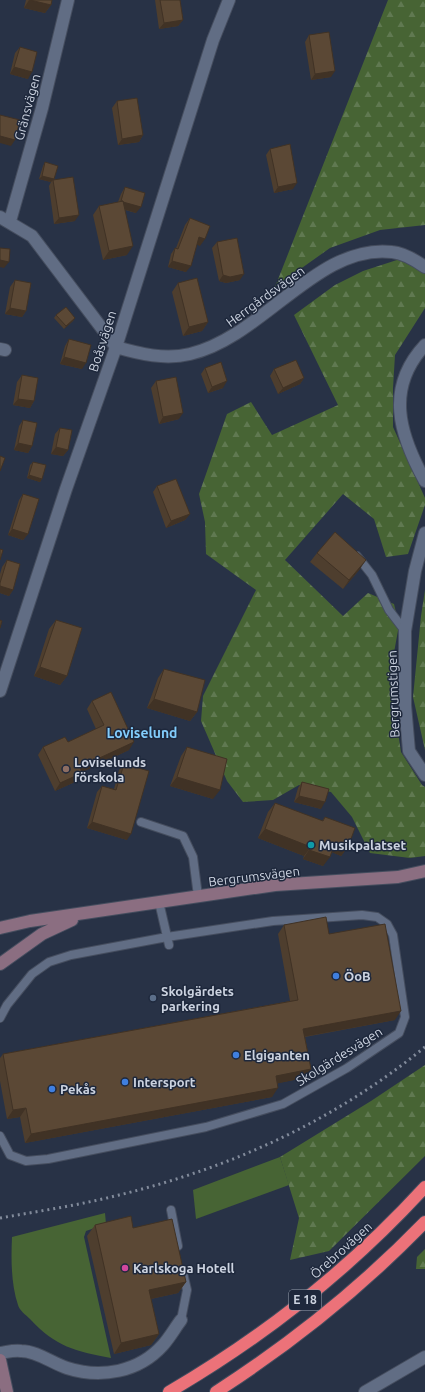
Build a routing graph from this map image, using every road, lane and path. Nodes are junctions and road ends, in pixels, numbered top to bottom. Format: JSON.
{"nodes":[{"id":1,"x":68,"y":0,"type":"edge"},
{"id":2,"x":229,"y":0,"type":"edge"},
{"id":3,"x":5,"y":219,"type":"edge"},
{"id":4,"x":425,"y":266,"type":"edge"},
{"id":5,"x":425,"y":345,"type":"edge"},
{"id":6,"x":116,"y":347,"type":"junction"},
{"id":7,"x":425,"y":481,"type":"edge"},
{"id":8,"x":425,"y":533,"type":"edge"},
{"id":9,"x":353,"y":552,"type":"edge"},
{"id":10,"x":405,"y":631,"type":"junction"},
{"id":11,"x":0,"y":691,"type":"edge"},
{"id":12,"x":425,"y":775,"type":"edge"},
{"id":13,"x":141,"y":822,"type":"dead end"},
{"id":14,"x":425,"y":871,"type":"edge"},
{"id":15,"x":198,"y":896,"type":"junction"},
{"id":16,"x":158,"y":902,"type":"junction"},
{"id":17,"x":87,"y":914,"type":"junction"},
{"id":18,"x":0,"y":928,"type":"edge"},
{"id":19,"x":168,"y":941,"type":"junction"},
{"id":20,"x":0,"y":964,"type":"edge"},
{"id":21,"x":0,"y":1018,"type":"edge"},
{"id":22,"x":0,"y":1136,"type":"edge"},
{"id":23,"x":425,"y":1187,"type":"edge"},
{"id":24,"x":171,"y":1210,"type":"dead end"},
{"id":25,"x":425,"y":1222,"type":"edge"},
{"id":26,"x":181,"y":1320,"type":"joint"},
{"id":27,"x":0,"y":1353,"type":"edge"},
{"id":28,"x":425,"y":1357,"type":"edge"},
{"id":29,"x":0,"y":1360,"type":"edge"},
{"id":30,"x":7,"y":1392,"type":"edge"},
{"id":31,"x":169,"y":1392,"type":"edge"},
{"id":32,"x":216,"y":1392,"type":"edge"},
{"id":33,"x":365,"y":1392,"type":"edge"}],
"edges":[{"from":1,"to":3,"type":"street","name":"Gränsvägen"},
{"from":2,"to":6,"type":"street","name":"Boåsvägen"},
{"from":3,"to":6,"type":"street"},
{"from":4,"to":6,"type":"street","name":"Herrgårdsvägen"},
{"from":5,"to":7,"type":"street"},
{"from":6,"to":11,"type":"street","name":"Boåsvägen"},
{"from":8,"to":10,"type":"street"},
{"from":9,"to":10,"type":"lane"},
{"from":10,"to":12,"type":"street","name":"Bergrumstigen"},
{"from":13,"to":15,"type":"lane"},
{"from":14,"to":15,"type":"street","name":"Bergrumsvägen"},
{"from":15,"to":16,"type":"street","name":"Bergrumsvägen"},
{"from":16,"to":17,"type":"street","name":"Bergrumsvägen"},
{"from":16,"to":19,"type":"lane"},
{"from":17,"to":18,"type":"street","name":"Bergrumsvägen"},
{"from":17,"to":20,"type":"street","name":"Bergrumsvägen"},
{"from":19,"to":21,"type":"lane","name":"Skolgärdesvägen"},
{"from":19,"to":22,"type":"lane","name":"Skolgärdesvägen"},
{"from":23,"to":31,"type":"highway","name":"Örebrovägen","number":"E 18"},
{"from":24,"to":26,"type":"lane"},
{"from":25,"to":32,"type":"highway","number":"E 18"},
{"from":26,"to":27,"type":"street"},
{"from":28,"to":33,"type":"street"},
{"from":29,"to":30,"type":"street"}]}
